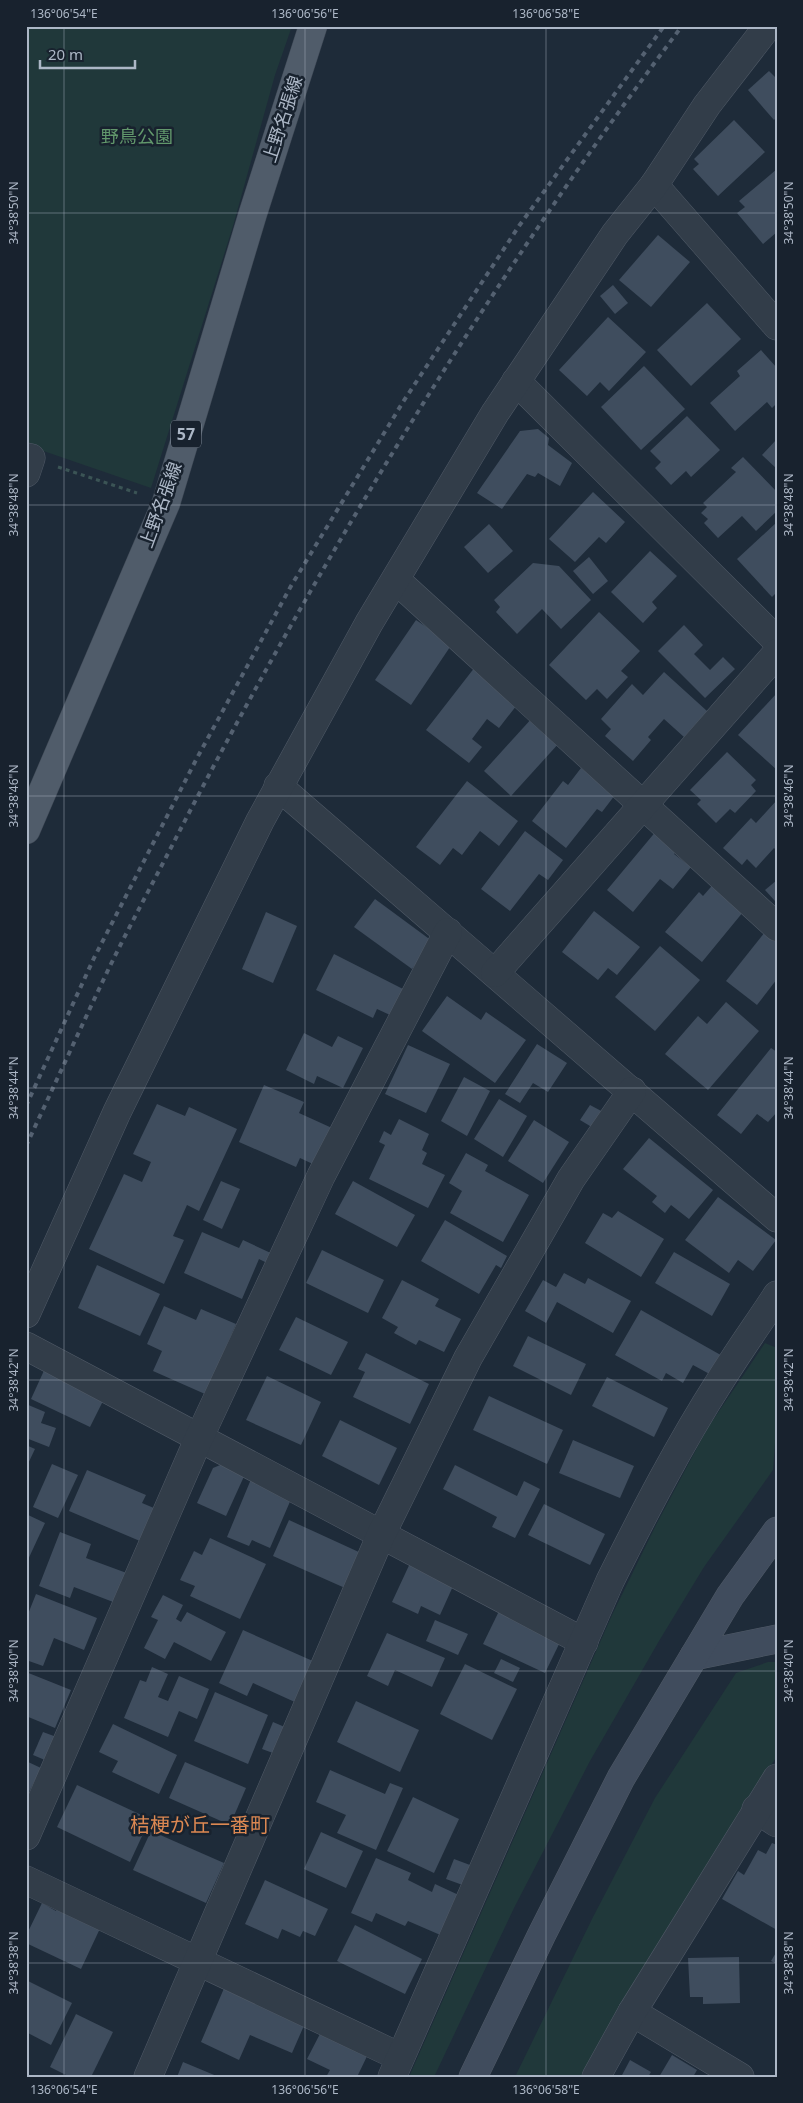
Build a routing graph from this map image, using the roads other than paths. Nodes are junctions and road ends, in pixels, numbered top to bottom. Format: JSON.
{"nodes":[{"id":1,"x":313,"y":26,"type":"edge"},
{"id":2,"x":768,"y":26,"type":"edge"},
{"id":3,"x":654,"y":185,"type":"junction"},
{"id":4,"x":777,"y":326,"type":"edge"},
{"id":5,"x":516,"y":381,"type":"junction"},
{"id":6,"x":396,"y":580,"type":"junction"},
{"id":7,"x":777,"y":641,"type":"edge"},
{"id":8,"x":777,"y":653,"type":"edge"},
{"id":9,"x":278,"y":786,"type":"junction"},
{"id":10,"x":644,"y":805,"type":"junction"},
{"id":11,"x":26,"y":830,"type":"edge"},
{"id":12,"x":777,"y":927,"type":"edge"},
{"id":13,"x":448,"y":932,"type":"junction"},
{"id":14,"x":495,"y":973,"type":"junction"},
{"id":15,"x":632,"y":1091,"type":"junction"},
{"id":16,"x":777,"y":1218,"type":"edge"},
{"id":17,"x":777,"y":1296,"type":"edge"},
{"id":18,"x":26,"y":1314,"type":"edge"},
{"id":19,"x":26,"y":1346,"type":"edge"},
{"id":20,"x":200,"y":1438,"type":"junction"},
{"id":21,"x":777,"y":1531,"type":"edge"},
{"id":22,"x":381,"y":1535,"type":"junction"},
{"id":23,"x":777,"y":1639,"type":"edge"},
{"id":24,"x":584,"y":1642,"type":"junction"},
{"id":25,"x":694,"y":1656,"type":"junction"},
{"id":26,"x":777,"y":1778,"type":"edge"},
{"id":27,"x":766,"y":1816,"type":"edge"},
{"id":28,"x":26,"y":1836,"type":"edge"},
{"id":29,"x":26,"y":1880,"type":"edge"},
{"id":30,"x":198,"y":1961,"type":"junction"},
{"id":31,"x":632,"y":2012,"type":"junction"},
{"id":32,"x":396,"y":2067,"type":"edge"},
{"id":33,"x":148,"y":2077,"type":"edge"},
{"id":34,"x":472,"y":2077,"type":"edge"},
{"id":35,"x":596,"y":2077,"type":"edge"},
{"id":36,"x":740,"y":2077,"type":"edge"}],
"edges":[{"from":1,"to":11,"type":"main road","name":"上野名張線","number":"57"},
{"from":2,"to":3,"type":"street"},
{"from":3,"to":4,"type":"street"},
{"from":3,"to":5,"type":"street"},
{"from":5,"to":6,"type":"street"},
{"from":5,"to":7,"type":"street"},
{"from":6,"to":9,"type":"street"},
{"from":6,"to":10,"type":"street"},
{"from":8,"to":10,"type":"street"},
{"from":9,"to":13,"type":"street"},
{"from":9,"to":18,"type":"street"},
{"from":10,"to":12,"type":"street"},
{"from":10,"to":14,"type":"street"},
{"from":13,"to":14,"type":"street"},
{"from":13,"to":20,"type":"street"},
{"from":14,"to":15,"type":"street"},
{"from":15,"to":16,"type":"street"},
{"from":15,"to":22,"type":"street"},
{"from":17,"to":24,"type":"street"},
{"from":19,"to":20,"type":"street"},
{"from":20,"to":22,"type":"street"},
{"from":20,"to":28,"type":"street"},
{"from":21,"to":25,"type":"street"},
{"from":22,"to":24,"type":"street"},
{"from":22,"to":30,"type":"street"},
{"from":23,"to":25,"type":"street"},
{"from":24,"to":32,"type":"street"},
{"from":25,"to":34,"type":"street"},
{"from":26,"to":27,"type":"street"},
{"from":27,"to":31,"type":"street"},
{"from":29,"to":30,"type":"street"},
{"from":30,"to":32,"type":"street"},
{"from":30,"to":33,"type":"street"},
{"from":31,"to":35,"type":"street"},
{"from":31,"to":36,"type":"street"}]}
